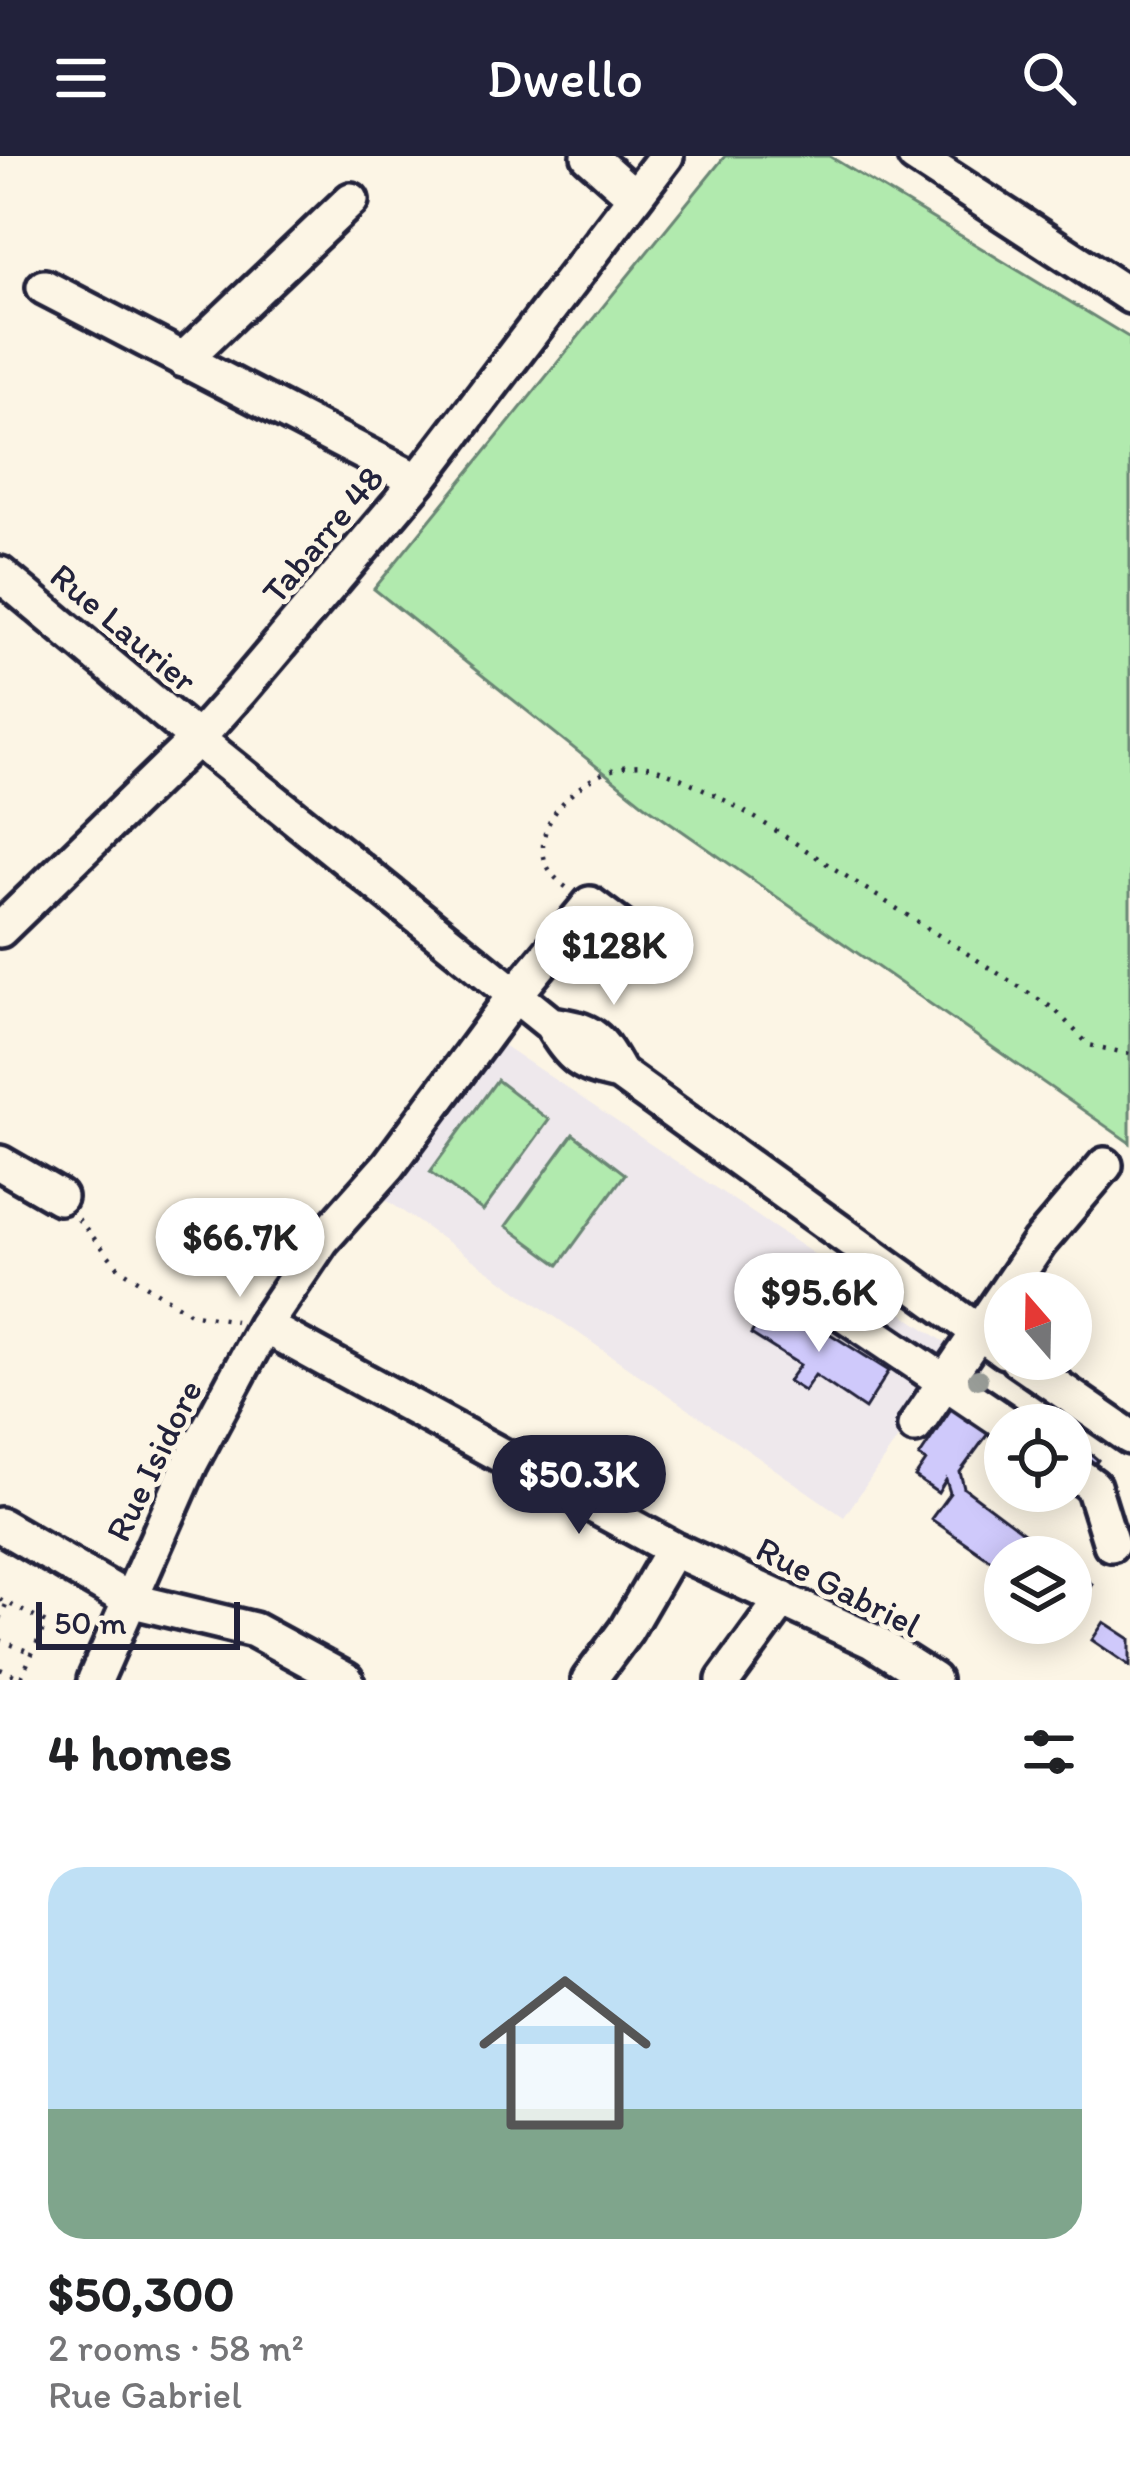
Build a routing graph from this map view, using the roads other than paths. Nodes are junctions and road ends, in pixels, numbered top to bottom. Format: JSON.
{"nodes":[{"id":1,"x":590,"y":156,"type":"edge"},
{"id":2,"x":666,"y":156,"type":"edge"},
{"id":3,"x":916,"y":156,"type":"edge"},
{"id":4,"x":634,"y":196,"type":"junction"},
{"id":5,"x":351,"y":200,"type":"dead end"},
{"id":6,"x":44,"y":287,"type":"dead end"},
{"id":7,"x":1130,"y":296,"type":"edge"},
{"id":8,"x":183,"y":360,"type":"junction"},
{"id":9,"x":418,"y":481,"type":"junction"},
{"id":10,"x":0,"y":574,"type":"edge"},
{"id":11,"x":197,"y":740,"type":"junction"},
{"id":12,"x":0,"y":929,"type":"edge"},
{"id":13,"x":656,"y":953,"type":"dead end"},
{"id":14,"x":514,"y":996,"type":"junction"},
{"id":15,"x":0,"y":1163,"type":"edge"},
{"id":16,"x":1105,"y":1165,"type":"dead end"},
{"id":17,"x":59,"y":1197,"type":"road end"},
{"id":18,"x":1025,"y":1272,"type":"edge"},
{"id":19,"x":813,"y":1293,"type":"dead end"},
{"id":20,"x":264,"y":1326,"type":"junction"},
{"id":21,"x":984,"y":1336,"type":"edge"},
{"id":22,"x":984,"y":1348,"type":"edge"},
{"id":23,"x":1047,"y":1380,"type":"edge"},
{"id":24,"x":949,"y":1382,"type":"junction"},
{"id":25,"x":984,"y":1407,"type":"edge"},
{"id":26,"x":915,"y":1426,"type":"dead end"},
{"id":27,"x":1130,"y":1437,"type":"edge"},
{"id":28,"x":1092,"y":1485,"type":"edge"},
{"id":29,"x":0,"y":1525,"type":"edge"},
{"id":30,"x":1111,"y":1544,"type":"dead end"},
{"id":31,"x":673,"y":1549,"type":"junction"},
{"id":32,"x":783,"y":1599,"type":"junction"},
{"id":33,"x":128,"y":1600,"type":"junction"},
{"id":34,"x":95,"y":1680,"type":"edge"},
{"id":35,"x":346,"y":1680,"type":"edge"},
{"id":36,"x":589,"y":1680,"type":"edge"},
{"id":37,"x":724,"y":1680,"type":"edge"},
{"id":38,"x":933,"y":1680,"type":"edge"}],
"edges":[{"from":1,"to":4,"type":"street"},
{"from":2,"to":4,"type":"street","name":"Tabarre 48"},
{"from":3,"to":7,"type":"street"},
{"from":4,"to":9,"type":"street","name":"Tabarre 48"},
{"from":5,"to":8,"type":"street"},
{"from":6,"to":8,"type":"street"},
{"from":8,"to":9,"type":"street"},
{"from":9,"to":11,"type":"street","name":"Tabarre 48"},
{"from":10,"to":11,"type":"street","name":"Rue Laurier"},
{"from":11,"to":12,"type":"street","name":"Tabarre 48"},
{"from":11,"to":14,"type":"street","name":"Rue Laurier"},
{"from":13,"to":14,"type":"street","name":"Rue Isidore"},
{"from":14,"to":20,"type":"street","name":"Rue Isidore"},
{"from":14,"to":21,"type":"street","name":"Rue Laurier"},
{"from":15,"to":17,"type":"street"},
{"from":16,"to":18,"type":"street"},
{"from":19,"to":24,"type":"street"},
{"from":20,"to":31,"type":"street","name":"Rue Gabriel"},
{"from":20,"to":33,"type":"street","name":"Rue Isidore"},
{"from":22,"to":24,"type":"street"},
{"from":23,"to":27,"type":"street"},
{"from":24,"to":25,"type":"street"},
{"from":24,"to":26,"type":"street"},
{"from":28,"to":30,"type":"street"},
{"from":29,"to":33,"type":"street"},
{"from":31,"to":32,"type":"street","name":"Rue Gabriel"},
{"from":31,"to":36,"type":"street"},
{"from":32,"to":37,"type":"street"},
{"from":32,"to":38,"type":"street","name":"Rue Gabriel"},
{"from":33,"to":34,"type":"street","name":"Rue Isidore"},
{"from":33,"to":35,"type":"street"}]}
